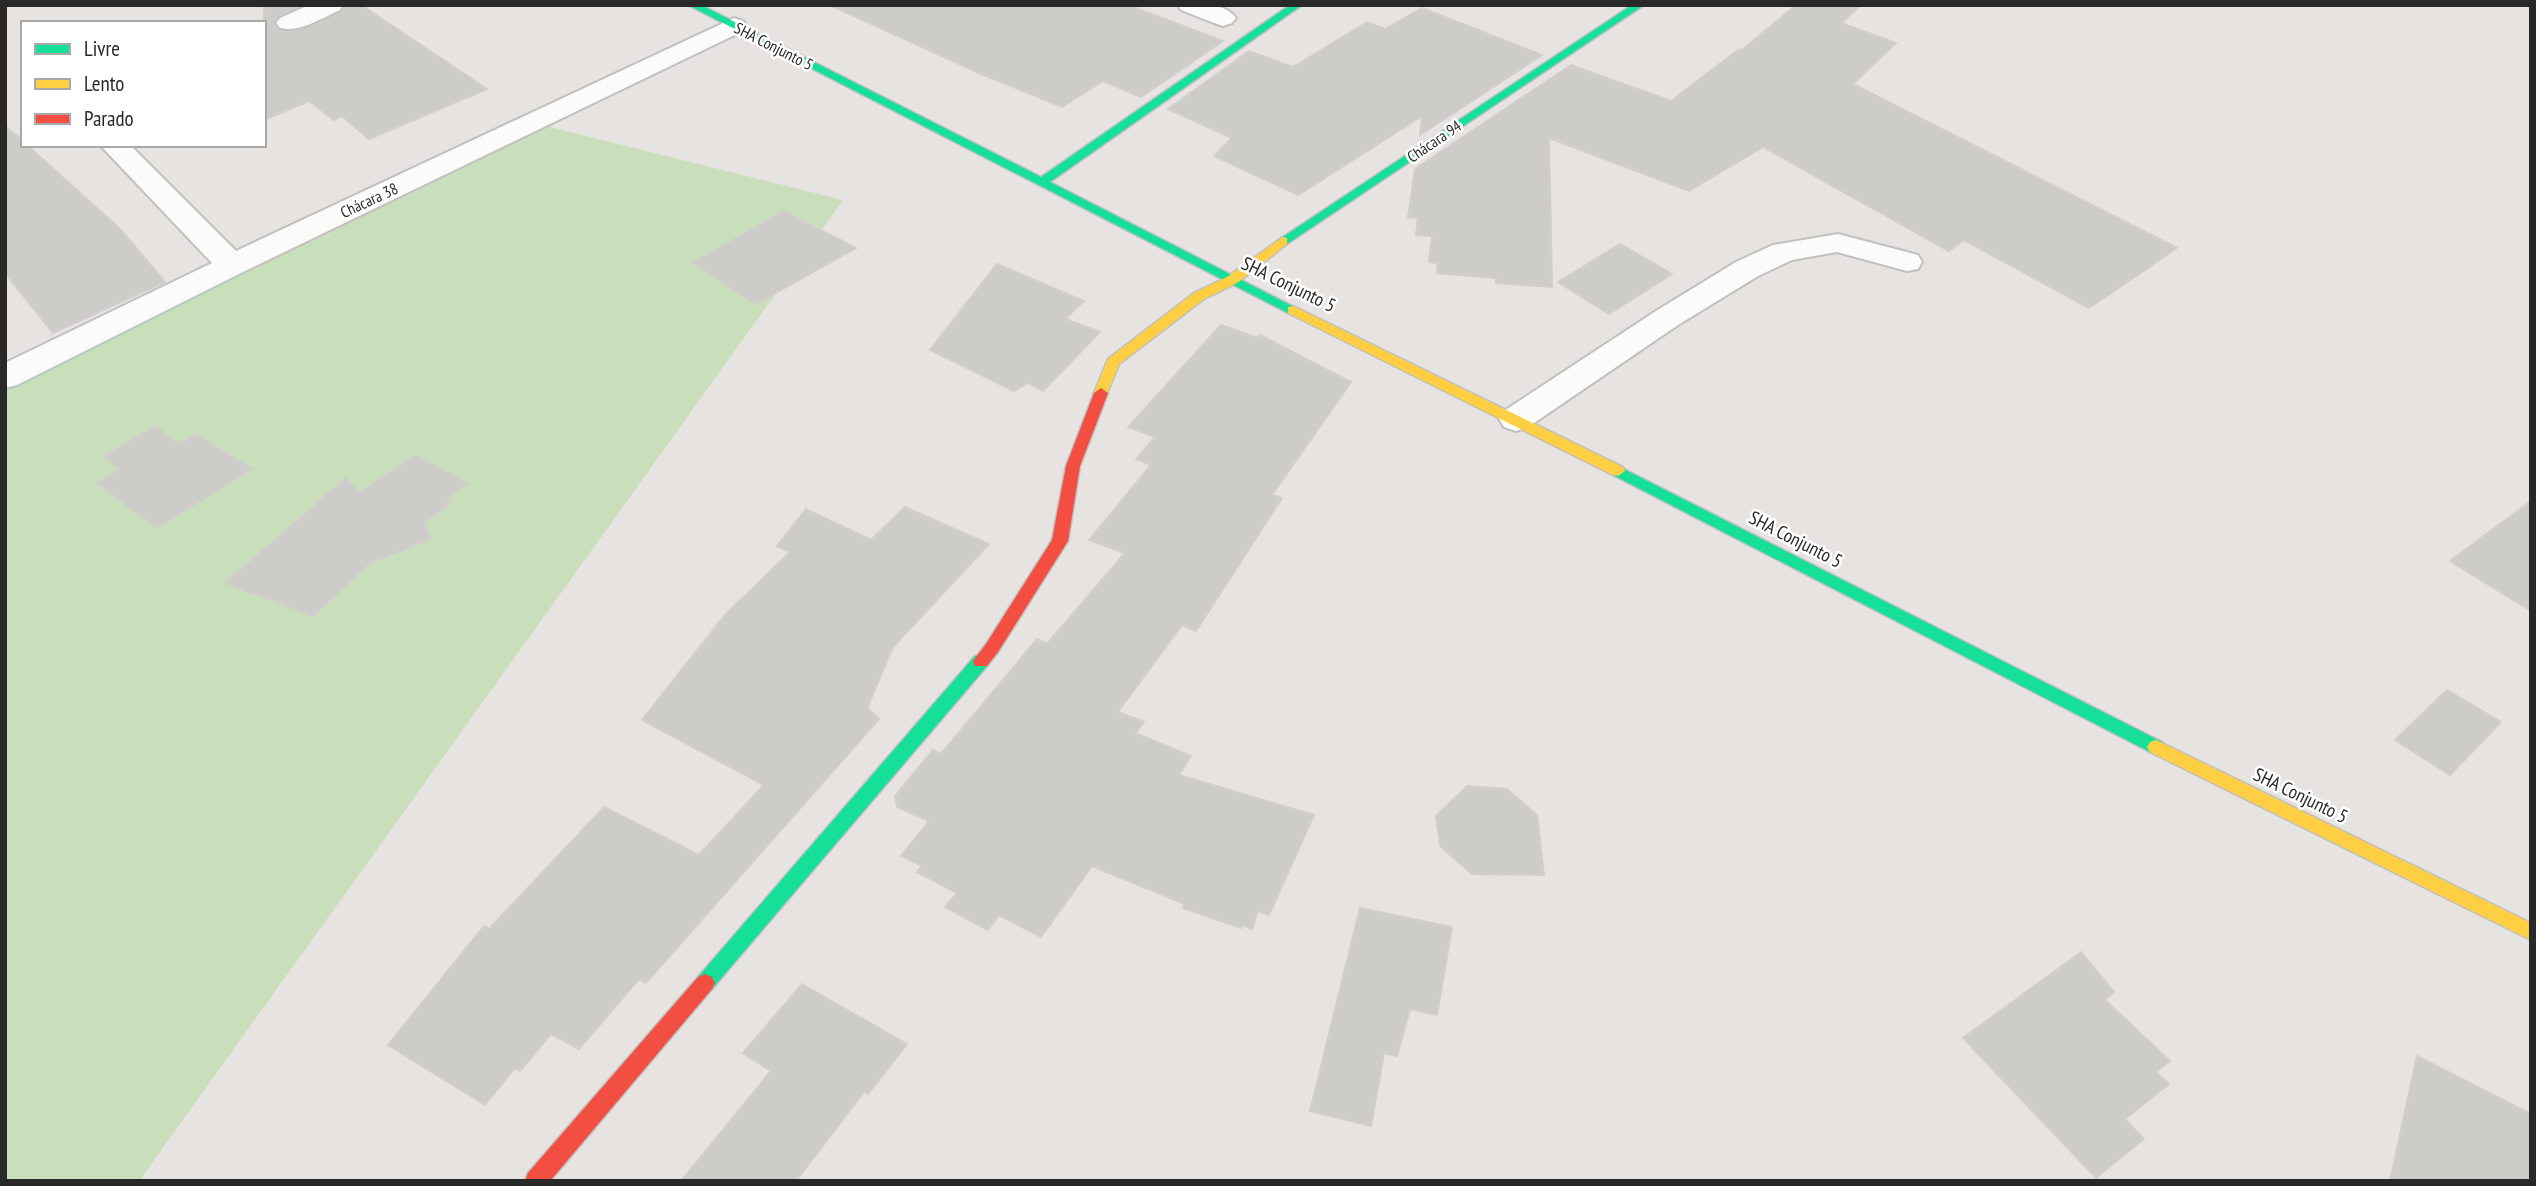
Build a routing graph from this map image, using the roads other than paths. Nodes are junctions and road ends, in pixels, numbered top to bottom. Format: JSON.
{"nodes":[{"id":1,"x":331,"y":5,"type":"edge"},
{"id":2,"x":693,"y":5,"type":"edge"},
{"id":3,"x":1190,"y":5,"type":"edge"},
{"id":4,"x":1297,"y":5,"type":"edge"},
{"id":5,"x":1639,"y":5,"type":"edge"},
{"id":6,"x":1223,"y":18,"type":"dead end"},
{"id":7,"x":289,"y":23,"type":"dead end"},
{"id":8,"x":734,"y":26,"type":"junction"},
{"id":9,"x":116,"y":147,"type":"edge"},
{"id":10,"x":1041,"y":183,"type":"junction"},
{"id":11,"x":1907,"y":262,"type":"dead end"},
{"id":12,"x":232,"y":265,"type":"junction"},
{"id":13,"x":1232,"y":280,"type":"junction"},
{"id":14,"x":5,"y":377,"type":"edge"},
{"id":15,"x":1517,"y":419,"type":"junction"},
{"id":16,"x":2531,"y":932,"type":"edge"},
{"id":17,"x":536,"y":1181,"type":"edge"}],
"edges":[{"from":1,"to":7,"type":"street"},
{"from":2,"to":8,"type":"street","name":"SHA Conjunto 5"},
{"from":3,"to":6,"type":"street"},
{"from":4,"to":10,"type":"street"},
{"from":5,"to":13,"type":"street","name":"Chácara 94"},
{"from":8,"to":10,"type":"street","name":"SHA Conjunto 5"},
{"from":8,"to":12,"type":"street","name":"Chácara 38"},
{"from":9,"to":12,"type":"street"},
{"from":10,"to":13,"type":"street","name":"SHA Conjunto 5"},
{"from":11,"to":15,"type":"street"},
{"from":12,"to":14,"type":"street","name":"Chácara 38"},
{"from":13,"to":15,"type":"street","name":"SHA Conjunto 5"},
{"from":13,"to":17,"type":"street","name":"Chácara 94"},
{"from":15,"to":16,"type":"street","name":"SHA Conjunto 5"}]}
